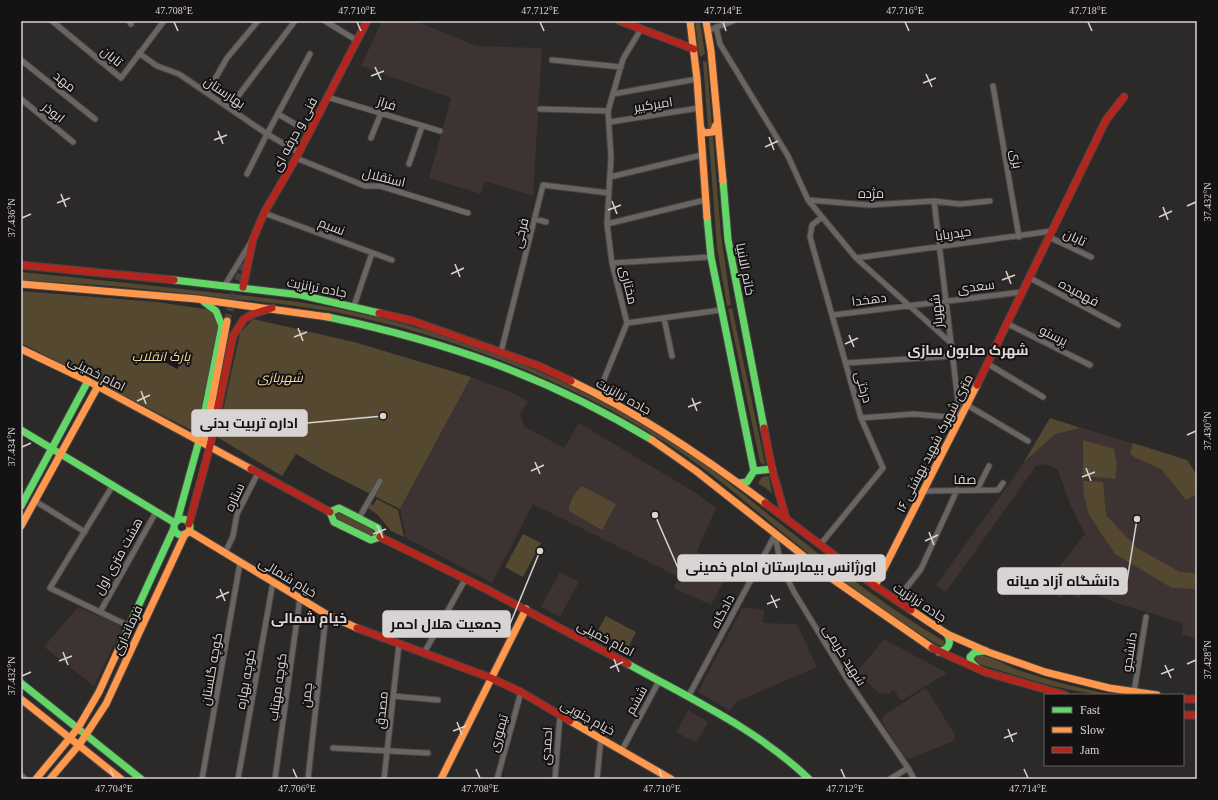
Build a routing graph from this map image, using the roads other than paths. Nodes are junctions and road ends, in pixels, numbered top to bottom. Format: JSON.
{"nodes":[{"id":1,"x":52,"y":21,"type":"edge"},
{"id":2,"x":164,"y":21,"type":"edge"},
{"id":3,"x":258,"y":21,"type":"edge"},
{"id":4,"x":295,"y":21,"type":"edge"},
{"id":5,"x":325,"y":21,"type":"edge"},
{"id":6,"x":360,"y":21,"type":"edge"},
{"id":7,"x":366,"y":21,"type":"edge"},
{"id":8,"x":620,"y":21,"type":"edge"},
{"id":9,"x":690,"y":21,"type":"edge"},
{"id":10,"x":706,"y":21,"type":"edge"},
{"id":11,"x":733,"y":21,"type":"edge"},
{"id":12,"x":716,"y":27,"type":"junction"},
{"id":13,"x":641,"y":29,"type":"junction"},
{"id":14,"x":707,"y":31,"type":"junction"},
{"id":15,"x":356,"y":40,"type":"junction"},
{"id":16,"x":694,"y":49,"type":"junction"},
{"id":17,"x":139,"y":53,"type":"junction"},
{"id":18,"x":310,"y":54,"type":"dead end"},
{"id":19,"x":21,"y":60,"type":"edge"},
{"id":20,"x":552,"y":60,"type":"dead end"},
{"id":21,"x":621,"y":67,"type":"junction"},
{"id":22,"x":697,"y":79,"type":"junction"},
{"id":23,"x":993,"y":86,"type":"dead end"},
{"id":24,"x":207,"y":93,"type":"junction"},
{"id":25,"x":613,"y":94,"type":"junction"},
{"id":26,"x":327,"y":97,"type":"junction"},
{"id":27,"x":1124,"y":97,"type":"dead end"},
{"id":28,"x":21,"y":99,"type":"edge"},
{"id":29,"x":229,"y":108,"type":"junction"},
{"id":30,"x":699,"y":108,"type":"junction"},
{"id":31,"x":540,"y":109,"type":"dead end"},
{"id":32,"x":608,"y":111,"type":"junction"},
{"id":33,"x":380,"y":113,"type":"junction"},
{"id":34,"x":278,"y":114,"type":"junction"},
{"id":35,"x":95,"y":119,"type":"dead end"},
{"id":36,"x":610,"y":122,"type":"junction"},
{"id":37,"x":716,"y":124,"type":"junction"},
{"id":38,"x":422,"y":126,"type":"junction"},
{"id":39,"x":700,"y":126,"type":"junction"},
{"id":40,"x":440,"y":131,"type":"dead end"},
{"id":41,"x":309,"y":132,"type":"junction"},
{"id":42,"x":266,"y":134,"type":"junction"},
{"id":43,"x":371,"y":138,"type":"dead end"},
{"id":44,"x":73,"y":142,"type":"dead end"},
{"id":45,"x":297,"y":155,"type":"junction"},
{"id":46,"x":702,"y":155,"type":"junction"},
{"id":47,"x":409,"y":164,"type":"dead end"},
{"id":48,"x":247,"y":174,"type":"dead end"},
{"id":49,"x":610,"y":177,"type":"junction"},
{"id":50,"x":609,"y":193,"type":"junction"},
{"id":51,"x":705,"y":200,"type":"junction"},
{"id":52,"x":808,"y":200,"type":"junction"},
{"id":53,"x":934,"y":201,"type":"junction"},
{"id":54,"x":990,"y":201,"type":"dead end"},
{"id":55,"x":264,"y":213,"type":"junction"},
{"id":56,"x":468,"y":213,"type":"dead end"},
{"id":57,"x":822,"y":217,"type":"junction"},
{"id":58,"x":535,"y":219,"type":"junction"},
{"id":59,"x":546,"y":222,"type":"dead end"},
{"id":60,"x":607,"y":224,"type":"junction"},
{"id":61,"x":1051,"y":234,"type":"junction"},
{"id":62,"x":1019,"y":237,"type":"junction"},
{"id":63,"x":253,"y":240,"type":"junction"},
{"id":64,"x":939,"y":246,"type":"junction"},
{"id":65,"x":372,"y":253,"type":"junction"},
{"id":66,"x":711,"y":257,"type":"junction"},
{"id":67,"x":1091,"y":257,"type":"dead end"},
{"id":68,"x":856,"y":258,"type":"junction"},
{"id":69,"x":392,"y":260,"type":"dead end"},
{"id":70,"x":612,"y":263,"type":"junction"},
{"id":71,"x":21,"y":265,"type":"edge"},
{"id":72,"x":1030,"y":278,"type":"junction"},
{"id":73,"x":21,"y":284,"type":"edge"},
{"id":74,"x":225,"y":285,"type":"junction"},
{"id":75,"x":243,"y":287,"type":"junction"},
{"id":76,"x":1023,"y":292,"type":"junction"},
{"id":77,"x":196,"y":299,"type":"junction"},
{"id":78,"x":946,"y":301,"type":"junction"},
{"id":79,"x":908,"y":305,"type":"junction"},
{"id":80,"x":354,"y":306,"type":"junction"},
{"id":81,"x":273,"y":308,"type":"junction"},
{"id":82,"x":721,"y":310,"type":"junction"},
{"id":83,"x":833,"y":315,"type":"junction"},
{"id":84,"x":664,"y":318,"type":"junction"},
{"id":85,"x":227,"y":321,"type":"tunnel mouth"},
{"id":86,"x":627,"y":323,"type":"junction"},
{"id":87,"x":1008,"y":324,"type":"junction"},
{"id":88,"x":1118,"y":325,"type":"dead end"},
{"id":89,"x":951,"y":343,"type":"junction"},
{"id":90,"x":21,"y":349,"type":"edge"},
{"id":91,"x":501,"y":352,"type":"junction"},
{"id":92,"x":672,"y":356,"type":"dead end"},
{"id":93,"x":953,"y":356,"type":"junction"},
{"id":94,"x":846,"y":363,"type":"junction"},
{"id":95,"x":988,"y":364,"type":"junction"},
{"id":96,"x":1090,"y":365,"type":"dead end"},
{"id":97,"x":88,"y":381,"type":"junction"},
{"id":98,"x":98,"y":386,"type":"junction"},
{"id":99,"x":598,"y":394,"type":"junction"},
{"id":100,"x":1043,"y":397,"type":"dead end"},
{"id":101,"x":967,"y":405,"type":"junction"},
{"id":102,"x":861,"y":418,"type":"junction"},
{"id":103,"x":960,"y":418,"type":"junction"},
{"id":104,"x":21,"y":430,"type":"edge"},
{"id":105,"x":1028,"y":441,"type":"dead end"},
{"id":106,"x":204,"y":443,"type":"junction"},
{"id":107,"x":53,"y":449,"type":"junction"},
{"id":108,"x":62,"y":454,"type":"junction"},
{"id":109,"x":989,"y":466,"type":"dead end"},
{"id":110,"x":772,"y":469,"type":"junction"},
{"id":111,"x":754,"y":471,"type":"junction"},
{"id":112,"x":258,"y":473,"type":"junction"},
{"id":113,"x":380,"y":481,"type":"dead end"},
{"id":114,"x":739,"y":483,"type":"junction"},
{"id":115,"x":1003,"y":483,"type":"dead end"},
{"id":116,"x":114,"y":485,"type":"junction"},
{"id":117,"x":956,"y":490,"type":"junction"},
{"id":118,"x":977,"y":490,"type":"junction"},
{"id":119,"x":924,"y":491,"type":"junction"},
{"id":120,"x":35,"y":501,"type":"junction"},
{"id":121,"x":21,"y":506,"type":"edge"},
{"id":122,"x":156,"y":512,"type":"junction"},
{"id":123,"x":330,"y":512,"type":"junction"},
{"id":124,"x":359,"y":518,"type":"junction"},
{"id":125,"x":786,"y":518,"type":"junction"},
{"id":126,"x":175,"y":524,"type":"junction"},
{"id":127,"x":21,"y":526,"type":"edge"},
{"id":128,"x":188,"y":530,"type":"junction"},
{"id":129,"x":85,"y":532,"type":"junction"},
{"id":130,"x":775,"y":535,"type":"junction"},
{"id":131,"x":380,"y":537,"type":"junction"},
{"id":132,"x":820,"y":545,"type":"junction"},
{"id":133,"x":225,"y":553,"type":"junction"},
{"id":134,"x":240,"y":563,"type":"junction"},
{"id":135,"x":156,"y":567,"type":"junction"},
{"id":136,"x":167,"y":572,"type":"junction"},
{"id":137,"x":466,"y":578,"type":"junction"},
{"id":138,"x":273,"y":582,"type":"junction"},
{"id":139,"x":875,"y":586,"type":"junction"},
{"id":140,"x":300,"y":598,"type":"junction"},
{"id":141,"x":896,"y":601,"type":"junction"},
{"id":142,"x":526,"y":609,"type":"junction"},
{"id":143,"x":100,"y":612,"type":"junction"},
{"id":144,"x":326,"y":614,"type":"junction"},
{"id":145,"x":1146,"y":617,"type":"dead end"},
{"id":146,"x":129,"y":626,"type":"junction"},
{"id":147,"x":947,"y":634,"type":"junction"},
{"id":148,"x":122,"y":640,"type":"junction"},
{"id":149,"x":399,"y":644,"type":"junction"},
{"id":150,"x":133,"y":645,"type":"junction"},
{"id":151,"x":940,"y":652,"type":"junction"},
{"id":152,"x":988,"y":652,"type":"junction"},
{"id":153,"x":424,"y":653,"type":"junction"},
{"id":154,"x":982,"y":671,"type":"junction"},
{"id":155,"x":492,"y":678,"type":"junction"},
{"id":156,"x":659,"y":681,"type":"junction"},
{"id":157,"x":21,"y":683,"type":"edge"},
{"id":158,"x":521,"y":692,"type":"junction"},
{"id":159,"x":1134,"y":692,"type":"junction"},
{"id":160,"x":1062,"y":694,"type":"edge"},
{"id":161,"x":1149,"y":694,"type":"edge"},
{"id":162,"x":393,"y":696,"type":"junction"},
{"id":163,"x":688,"y":697,"type":"junction"},
{"id":164,"x":21,"y":699,"type":"edge"},
{"id":165,"x":1184,"y":699,"type":"edge"},
{"id":166,"x":1197,"y":699,"type":"edge"},
{"id":167,"x":438,"y":700,"type":"dead end"},
{"id":168,"x":560,"y":715,"type":"junction"},
{"id":169,"x":1184,"y":715,"type":"edge"},
{"id":170,"x":1197,"y":715,"type":"edge"},
{"id":171,"x":78,"y":728,"type":"junction"},
{"id":172,"x":87,"y":735,"type":"junction"},
{"id":173,"x":601,"y":738,"type":"junction"},
{"id":174,"x":71,"y":739,"type":"junction"},
{"id":175,"x":79,"y":745,"type":"junction"},
{"id":176,"x":333,"y":748,"type":"dead end"},
{"id":177,"x":622,"y":750,"type":"junction"},
{"id":178,"x":387,"y":752,"type":"junction"},
{"id":179,"x":428,"y":753,"type":"dead end"},
{"id":180,"x":908,"y":768,"type":"junction"},
{"id":181,"x":21,"y":775,"type":"edge"},
{"id":182,"x":25,"y":779,"type":"edge"},
{"id":183,"x":36,"y":779,"type":"edge"},
{"id":184,"x":50,"y":779,"type":"edge"},
{"id":185,"x":121,"y":779,"type":"edge"},
{"id":186,"x":141,"y":779,"type":"edge"},
{"id":187,"x":202,"y":779,"type":"edge"},
{"id":188,"x":238,"y":779,"type":"edge"},
{"id":189,"x":275,"y":779,"type":"edge"},
{"id":190,"x":308,"y":779,"type":"edge"},
{"id":191,"x":384,"y":779,"type":"edge"},
{"id":192,"x":441,"y":779,"type":"edge"},
{"id":193,"x":497,"y":779,"type":"edge"},
{"id":194,"x":555,"y":779,"type":"edge"},
{"id":195,"x":597,"y":779,"type":"edge"},
{"id":196,"x":671,"y":779,"type":"edge"},
{"id":197,"x":809,"y":779,"type":"edge"},
{"id":198,"x":890,"y":779,"type":"edge"},
{"id":199,"x":914,"y":779,"type":"edge"}],
"edges":[{"from":1,"to":17,"type":"street","name":"تابان"},
{"from":2,"to":17,"type":"street","name":"تابان"},
{"from":3,"to":24,"type":"street"},
{"from":4,"to":29,"type":"street"},
{"from":5,"to":15,"type":"street"},
{"from":6,"to":15,"type":"main road"},
{"from":7,"to":15,"type":"main road"},
{"from":8,"to":13,"type":"main road"},
{"from":9,"to":16,"type":"main road"},
{"from":10,"to":14,"type":"main road","name":"خاتم الانبیا"},
{"from":11,"to":12,"type":"street"},
{"from":12,"to":14,"type":"street"},
{"from":12,"to":52,"type":"street"},
{"from":13,"to":16,"type":"main road"},
{"from":13,"to":21,"type":"street","name":"مختاری"},
{"from":14,"to":37,"type":"main road","name":"خاتم الانبیا"},
{"from":15,"to":26,"type":"main road","name":"فنی و حرفه ای"},
{"from":16,"to":22,"type":"main road"},
{"from":17,"to":24,"type":"street","name":"بهارستان"},
{"from":18,"to":34,"type":"street"},
{"from":19,"to":35,"type":"street","name":"مهد"},
{"from":20,"to":21,"type":"street"},
{"from":21,"to":25,"type":"street","name":"مختاری"},
{"from":22,"to":25,"type":"street"},
{"from":22,"to":30,"type":"main road"},
{"from":23,"to":62,"type":"street","name":"بزی"},
{"from":24,"to":29,"type":"street","name":"بهارستان"},
{"from":25,"to":32,"type":"street","name":"مختاری"},
{"from":26,"to":33,"type":"street","name":"فراز"},
{"from":26,"to":41,"type":"main road","name":"فنی و حرفه ای"},
{"from":27,"to":61,"type":"main road","name":"۱۶ متری شهرک شهيد بهشتی"},
{"from":28,"to":44,"type":"street","name":"ابوذر"},
{"from":29,"to":42,"type":"street","name":"بهارستان"},
{"from":30,"to":36,"type":"street","name":"امیرکبیر"},
{"from":30,"to":39,"type":"main road"},
{"from":31,"to":32,"type":"street"},
{"from":32,"to":36,"type":"street","name":"مختاری"},
{"from":33,"to":38,"type":"street","name":"فراز"},
{"from":33,"to":43,"type":"street"},
{"from":34,"to":41,"type":"street"},
{"from":34,"to":42,"type":"street"},
{"from":36,"to":49,"type":"street","name":"مختاری"},
{"from":37,"to":39,"type":"main road"},
{"from":37,"to":110,"type":"main road","name":"خاتم الانبیا"},
{"from":38,"to":40,"type":"street","name":"فراز"},
{"from":38,"to":47,"type":"street"},
{"from":39,"to":46,"type":"main road"},
{"from":41,"to":45,"type":"main road","name":"فنی و حرفه ای"},
{"from":42,"to":45,"type":"street","name":"بهارستان"},
{"from":42,"to":48,"type":"street"},
{"from":45,"to":55,"type":"main road","name":"فنی و حرفه ای"},
{"from":45,"to":56,"type":"street","name":"استقلال"},
{"from":46,"to":49,"type":"street"},
{"from":46,"to":51,"type":"main road"},
{"from":49,"to":50,"type":"street","name":"مختاری"},
{"from":50,"to":58,"type":"street","name":"فرخی"},
{"from":50,"to":60,"type":"street","name":"مختاری"},
{"from":51,"to":60,"type":"street"},
{"from":51,"to":66,"type":"main road"},
{"from":52,"to":53,"type":"street","name":"مژده"},
{"from":52,"to":57,"type":"street"},
{"from":53,"to":54,"type":"street","name":"مژده"},
{"from":53,"to":64,"type":"street","name":"شهریار"},
{"from":55,"to":63,"type":"main road","name":"فنی و حرفه ای"},
{"from":55,"to":65,"type":"street","name":"نسيم"},
{"from":57,"to":68,"type":"street"},
{"from":57,"to":83,"type":"street","name":"درختی"},
{"from":58,"to":59,"type":"street"},
{"from":58,"to":91,"type":"street","name":"فرخی"},
{"from":60,"to":70,"type":"street","name":"مختاری"},
{"from":61,"to":62,"type":"street","name":"حیدربابا"},
{"from":61,"to":67,"type":"street","name":"تابان"},
{"from":61,"to":72,"type":"main road","name":"۱۶ متری شهرک شهيد بهشتی"},
{"from":62,"to":64,"type":"street","name":"حیدربابا"},
{"from":63,"to":74,"type":"street"},
{"from":63,"to":75,"type":"main road","name":"فنی و حرفه ای"},
{"from":64,"to":68,"type":"street","name":"حیدربابا"},
{"from":64,"to":78,"type":"street","name":"شهریار"},
{"from":65,"to":69,"type":"street","name":"نسيم"},
{"from":65,"to":80,"type":"street"},
{"from":66,"to":70,"type":"street"},
{"from":66,"to":82,"type":"main road"},
{"from":68,"to":79,"type":"street"},
{"from":70,"to":86,"type":"street","name":"مختاری"},
{"from":71,"to":74,"type":"main road","name":"جاده ترانزیت"},
{"from":72,"to":76,"type":"main road","name":"۱۶ متری شهرک شهيد بهشتی"},
{"from":72,"to":88,"type":"street","name":"فهمیده"},
{"from":73,"to":77,"type":"main road","name":"جاده ترانزیت"},
{"from":74,"to":75,"type":"main road","name":"جاده ترانزیت"},
{"from":75,"to":80,"type":"main road","name":"جاده ترانزیت"},
{"from":76,"to":78,"type":"street","name":"سعدی"},
{"from":76,"to":87,"type":"main road","name":"۱۶ متری شهرک شهيد بهشتی"},
{"from":77,"to":81,"type":"main road","name":"جاده ترانزیت"},
{"from":77,"to":106,"type":"main road"},
{"from":78,"to":79,"type":"street","name":"سعدی"},
{"from":78,"to":89,"type":"street","name":"شهریار"},
{"from":79,"to":83,"type":"street","name":"دهخدا"},
{"from":79,"to":89,"type":"street"},
{"from":80,"to":91,"type":"main road","name":"جاده ترانزیت"},
{"from":81,"to":106,"type":"main road"},
{"from":81,"to":130,"type":"main road","name":"جاده ترانزیت"},
{"from":82,"to":84,"type":"street"},
{"from":82,"to":111,"type":"main road"},
{"from":83,"to":94,"type":"street","name":"درختی"},
{"from":84,"to":86,"type":"street"},
{"from":84,"to":92,"type":"street"},
{"from":85,"to":106,"type":"main road"},
{"from":86,"to":99,"type":"street","name":"مختاری"},
{"from":87,"to":95,"type":"main road","name":"۱۶ متری شهرک شهيد بهشتی"},
{"from":87,"to":96,"type":"street","name":"پرستو"},
{"from":89,"to":93,"type":"street","name":"شهریار"},
{"from":90,"to":97,"type":"main road","name":"امام خمینی"},
{"from":91,"to":99,"type":"main road","name":"جاده ترانزیت"},
{"from":93,"to":94,"type":"street"},
{"from":93,"to":103,"type":"street","name":"شهریار"},
{"from":94,"to":102,"type":"street","name":"درختی"},
{"from":95,"to":100,"type":"street"},
{"from":95,"to":101,"type":"main road","name":"۱۶ متری شهرک شهيد بهشتی"},
{"from":97,"to":98,"type":"main road","name":"امام خمینی"},
{"from":97,"to":107,"type":"main road"},
{"from":98,"to":106,"type":"main road","name":"امام خمینی"},
{"from":98,"to":108,"type":"main road"},
{"from":99,"to":114,"type":"main road","name":"جاده ترانزیت"},
{"from":101,"to":103,"type":"main road","name":"۱۶ متری شهرک شهيد بهشتی"},
{"from":101,"to":105,"type":"street"},
{"from":102,"to":103,"type":"street"},
{"from":102,"to":132,"type":"street","name":"درختی"},
{"from":103,"to":119,"type":"main road","name":"۱۶ متری شهرک شهيد بهشتی"},
{"from":104,"to":107,"type":"main road"},
{"from":106,"to":112,"type":"main road","name":"امام خمینی"},
{"from":106,"to":126,"type":"main road","name":"فرمانداری"},
{"from":106,"to":128,"type":"main road","name":"فرمانداری"},
{"from":107,"to":108,"type":"main road"},
{"from":107,"to":121,"type":"main road"},
{"from":108,"to":116,"type":"main road"},
{"from":108,"to":120,"type":"main road"},
{"from":109,"to":118,"type":"street"},
{"from":110,"to":111,"type":"main road"},
{"from":110,"to":125,"type":"main road","name":"خاتم الانبیا"},
{"from":111,"to":114,"type":"main road"},
{"from":112,"to":123,"type":"main road","name":"امام خمینی"},
{"from":112,"to":133,"type":"street","name":"ستاره"},
{"from":113,"to":124,"type":"street"},
{"from":114,"to":125,"type":"main road","name":"جاده ترانزیت"},
{"from":115,"to":118,"type":"street","name":"صفا"},
{"from":116,"to":122,"type":"main road"},
{"from":116,"to":129,"type":"street"},
{"from":117,"to":118,"type":"street","name":"صفا"},
{"from":117,"to":119,"type":"street","name":"صفا"},
{"from":117,"to":141,"type":"street"},
{"from":119,"to":139,"type":"main road","name":"۱۶ متری شهرک شهيد بهشتی"},
{"from":120,"to":127,"type":"main road"},
{"from":120,"to":129,"type":"street"},
{"from":122,"to":126,"type":"main road"},
{"from":122,"to":143,"type":"street","name":"هشت متری اول"},
{"from":123,"to":124,"type":"main road"},
{"from":123,"to":131,"type":"main road"},
{"from":124,"to":131,"type":"main road"},
{"from":125,"to":132,"type":"main road","name":"جاده ترانزیت"},
{"from":126,"to":128,"type":"main road","name":"خیام شمالی"},
{"from":126,"to":128,"type":"main road"},
{"from":126,"to":135,"type":"main road","name":"فرمانداری"},
{"from":128,"to":133,"type":"main road","name":"خیام شمالی"},
{"from":128,"to":136,"type":"main road","name":"فرمانداری"},
{"from":129,"to":143,"type":"street"},
{"from":130,"to":151,"type":"main road","name":"جاده ترانزیت"},
{"from":130,"to":163,"type":"street","name":"دادگاه"},
{"from":130,"to":180,"type":"street","name":"شهید کریمی"},
{"from":131,"to":137,"type":"main road","name":"امام خمینی"},
{"from":132,"to":139,"type":"main road","name":"جاده ترانزیت"},
{"from":133,"to":134,"type":"main road","name":"خیام شمالی"},
{"from":134,"to":138,"type":"main road","name":"خیام شمالی"},
{"from":134,"to":187,"type":"street","name":"کوچه گلستان"},
{"from":135,"to":136,"type":"main road"},
{"from":135,"to":146,"type":"main road","name":"فرمانداری"},
{"from":136,"to":150,"type":"main road","name":"فرمانداری"},
{"from":137,"to":142,"type":"main road","name":"امام خمینی"},
{"from":137,"to":153,"type":"street"},
{"from":138,"to":140,"type":"main road","name":"خیام شمالی"},
{"from":138,"to":188,"type":"street","name":"کوچه بهاره"},
{"from":139,"to":141,"type":"main road","name":"جاده ترانزیت"},
{"from":140,"to":144,"type":"main road","name":"خیام شمالی"},
{"from":140,"to":189,"type":"street","name":"کوچه مهتاب"},
{"from":141,"to":147,"type":"main road","name":"جاده ترانزیت"},
{"from":142,"to":155,"type":"main road"},
{"from":142,"to":156,"type":"main road","name":"امام خمینی"},
{"from":143,"to":146,"type":"street"},
{"from":144,"to":149,"type":"main road","name":"خیام شمالی"},
{"from":144,"to":190,"type":"street","name":"چمن"},
{"from":145,"to":159,"type":"street","name":"دانشجو"},
{"from":146,"to":148,"type":"main road","name":"فرمانداری"},
{"from":147,"to":151,"type":"main road"},
{"from":147,"to":152,"type":"main road","name":"جاده ترانزیت"},
{"from":148,"to":150,"type":"main road"},
{"from":148,"to":171,"type":"main road","name":"فرمانداری"},
{"from":149,"to":153,"type":"main road","name":"خیام شمالی"},
{"from":149,"to":162,"type":"street","name":"مصدق"},
{"from":150,"to":172,"type":"main road","name":"فرمانداری"},
{"from":151,"to":154,"type":"main road","name":"جاده ترانزیت"},
{"from":152,"to":154,"type":"main road"},
{"from":152,"to":159,"type":"main road","name":"جاده ترانزیت"},
{"from":153,"to":155,"type":"main road","name":"خیام شمالی"},
{"from":154,"to":160,"type":"main road","name":"جاده ترانزیت"},
{"from":155,"to":158,"type":"main road","name":"خیام جنوبی"},
{"from":155,"to":192,"type":"main road"},
{"from":156,"to":163,"type":"main road","name":"امام خمینی"},
{"from":156,"to":177,"type":"street","name":"ششم"},
{"from":157,"to":171,"type":"main road"},
{"from":158,"to":168,"type":"main road","name":"خیام جنوبی"},
{"from":158,"to":193,"type":"street","name":"تیموری"},
{"from":159,"to":161,"type":"main road","name":"جاده ترانزیت"},
{"from":162,"to":167,"type":"street"},
{"from":162,"to":178,"type":"street","name":"مصدق"},
{"from":163,"to":197,"type":"main road","name":"امام خمینی"},
{"from":164,"to":174,"type":"main road"},
{"from":165,"to":166,"type":"main road"},
{"from":168,"to":173,"type":"main road","name":"خیام جنوبی"},
{"from":168,"to":194,"type":"street","name":"احمدی"},
{"from":169,"to":170,"type":"main road"},
{"from":171,"to":172,"type":"main road"},
{"from":171,"to":174,"type":"main road","name":"فرمانداری"},
{"from":172,"to":175,"type":"main road","name":"فرمانداری"},
{"from":172,"to":186,"type":"main road"},
{"from":173,"to":177,"type":"main road","name":"خیام جنوبی"},
{"from":173,"to":195,"type":"street"},
{"from":174,"to":175,"type":"main road"},
{"from":174,"to":183,"type":"main road"},
{"from":175,"to":184,"type":"main road"},
{"from":175,"to":185,"type":"main road"},
{"from":176,"to":178,"type":"street"},
{"from":177,"to":196,"type":"main road","name":"خیام جنوبی"},
{"from":178,"to":179,"type":"street"},
{"from":178,"to":191,"type":"street","name":"مصدق"},
{"from":180,"to":198,"type":"street"},
{"from":180,"to":199,"type":"street","name":"شهید کریمی"},
{"from":181,"to":182,"type":"street"}]}
